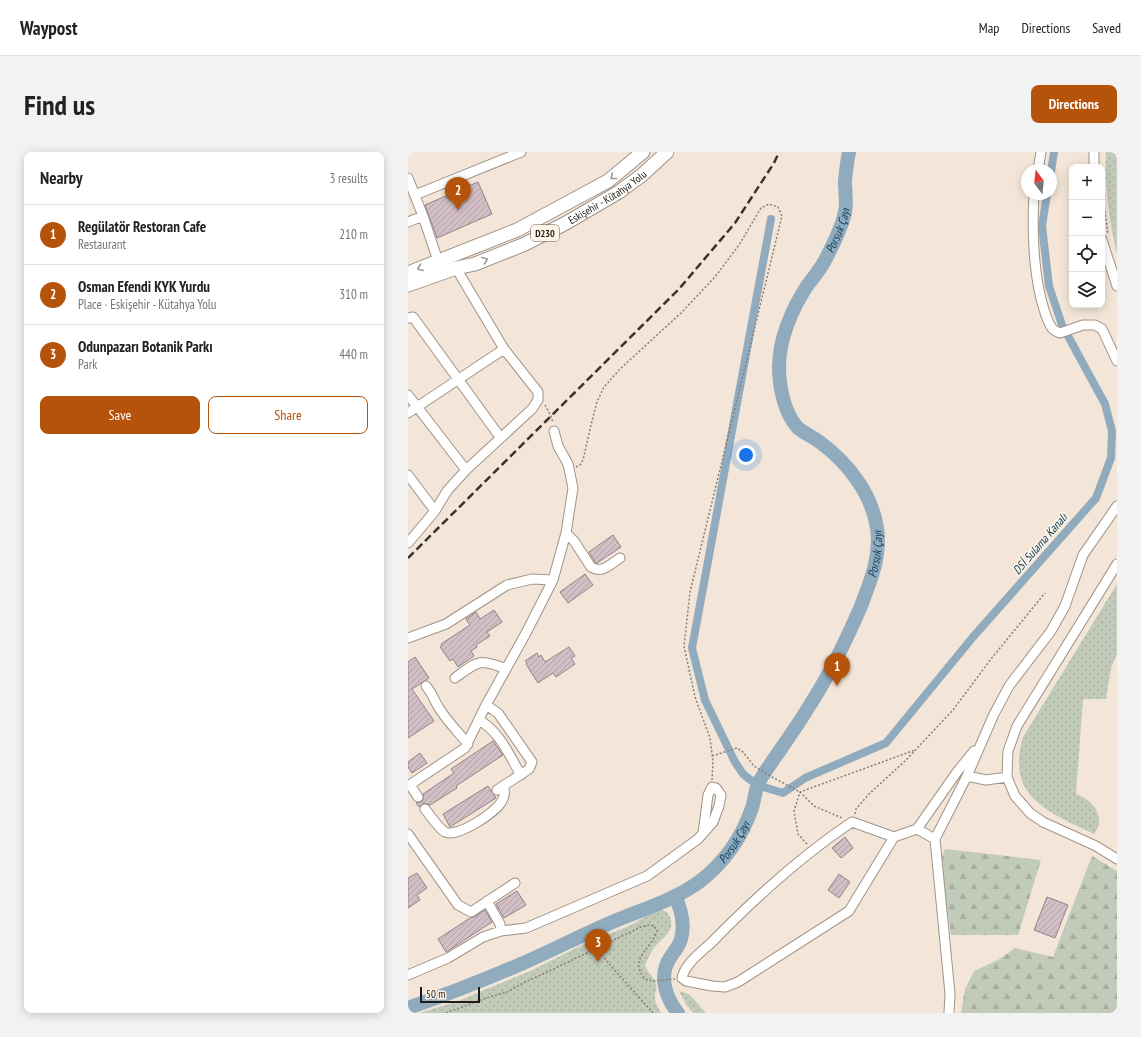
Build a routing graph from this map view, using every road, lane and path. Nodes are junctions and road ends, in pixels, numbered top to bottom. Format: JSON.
{"nodes":[{"id":1,"x":521,"y":152,"type":"edge"},
{"id":2,"x":643,"y":152,"type":"edge"},
{"id":3,"x":667,"y":152,"type":"edge"},
{"id":4,"x":1041,"y":152,"type":"edge"},
{"id":5,"x":1094,"y":152,"type":"edge"},
{"id":6,"x":1039,"y":164,"type":"edge"},
{"id":7,"x":1094,"y":164,"type":"edge"},
{"id":8,"x":408,"y":178,"type":"edge"},
{"id":9,"x":415,"y":195,"type":"junction"},
{"id":10,"x":1034,"y":200,"type":"edge"},
{"id":11,"x":1103,"y":200,"type":"edge"},
{"id":12,"x":423,"y":216,"type":"junction"},
{"id":13,"x":408,"y":222,"type":"edge"},
{"id":14,"x":1105,"y":239,"type":"edge"},
{"id":15,"x":438,"y":261,"type":"junction"},
{"id":16,"x":456,"y":268,"type":"junction"},
{"id":17,"x":408,"y":273,"type":"edge"},
{"id":18,"x":1115,"y":275,"type":"edge"},
{"id":19,"x":408,"y":285,"type":"edge"},
{"id":20,"x":1117,"y":286,"type":"edge"},
{"id":21,"x":408,"y":318,"type":"edge"},
{"id":22,"x":504,"y":349,"type":"junction"},
{"id":23,"x":1117,"y":360,"type":"edge"},
{"id":24,"x":459,"y":379,"type":"junction"},
{"id":25,"x":538,"y":392,"type":"junction"},
{"id":26,"x":408,"y":395,"type":"edge"},
{"id":27,"x":417,"y":407,"type":"junction"},
{"id":28,"x":408,"y":413,"type":"edge"},
{"id":29,"x":554,"y":431,"type":"joint"},
{"id":30,"x":500,"y":437,"type":"junction"},
{"id":31,"x":569,"y":469,"type":"junction"},
{"id":32,"x":466,"y":470,"type":"junction"},
{"id":33,"x":408,"y":475,"type":"edge"},
{"id":34,"x":1117,"y":506,"type":"edge"},
{"id":35,"x":435,"y":511,"type":"junction"},
{"id":36,"x":566,"y":533,"type":"junction"},
{"id":37,"x":408,"y":543,"type":"edge"},
{"id":38,"x":620,"y":558,"type":"dead end"},
{"id":39,"x":1117,"y":564,"type":"edge"},
{"id":40,"x":553,"y":580,"type":"junction"},
{"id":41,"x":1045,"y":593,"type":"dead end"},
{"id":42,"x":408,"y":638,"type":"edge"},
{"id":43,"x":506,"y":669,"type":"junction"},
{"id":44,"x":455,"y":678,"type":"dead end"},
{"id":45,"x":426,"y":686,"type":"dead end"},
{"id":46,"x":486,"y":705,"type":"junction"},
{"id":47,"x":479,"y":720,"type":"junction"},
{"id":48,"x":981,"y":742,"type":"junction"},
{"id":49,"x":468,"y":744,"type":"junction"},
{"id":50,"x":916,"y":749,"type":"junction"},
{"id":51,"x":712,"y":756,"type":"junction"},
{"id":52,"x":521,"y":775,"type":"junction"},
{"id":53,"x":967,"y":776,"type":"junction"},
{"id":54,"x":1007,"y":777,"type":"junction"},
{"id":55,"x":409,"y":786,"type":"edge"},
{"id":56,"x":712,"y":788,"type":"joint"},
{"id":57,"x":800,"y":792,"type":"junction"},
{"id":58,"x":418,"y":797,"type":"dead end"},
{"id":59,"x":425,"y":808,"type":"dead end"},
{"id":60,"x":852,"y":822,"type":"junction"},
{"id":61,"x":917,"y":829,"type":"junction"},
{"id":62,"x":408,"y":834,"type":"edge"},
{"id":63,"x":894,"y":837,"type":"junction"},
{"id":64,"x":936,"y":839,"type":"junction"},
{"id":65,"x":812,"y":850,"type":"junction"},
{"id":66,"x":1117,"y":858,"type":"edge"},
{"id":67,"x":515,"y":883,"type":"dead end"},
{"id":68,"x":487,"y":901,"type":"junction"},
{"id":69,"x":501,"y":931,"type":"junction"},
{"id":70,"x":596,"y":949,"type":"junction"},
{"id":71,"x":408,"y":975,"type":"edge"},
{"id":72,"x":674,"y":979,"type":"dead end"},
{"id":73,"x":446,"y":1013,"type":"edge"},
{"id":74,"x":653,"y":1013,"type":"edge"},
{"id":75,"x":949,"y":1013,"type":"edge"}],
"edges":[{"from":1,"to":9,"type":"street"},
{"from":2,"to":15,"type":"highway","name":"Eskişehir - Kütahya Yolu","number":"D230","one_way":true},
{"from":16,"to":3,"type":"highway","name":"Eskişehir - Kütahya Yolu","number":"D230","one_way":true},
{"from":4,"to":6,"type":"street"},
{"from":5,"to":7,"type":"street"},
{"from":8,"to":9,"type":"street"},
{"from":9,"to":12,"type":"street"},
{"from":10,"to":23,"type":"street"},
{"from":11,"to":14,"type":"path"},
{"from":12,"to":13,"type":"street"},
{"from":12,"to":15,"type":"street"},
{"from":14,"to":18,"type":"street"},
{"from":15,"to":17,"type":"highway","name":"Eskişehir - Kütahya Yolu","number":"D230","one_way":true},
{"from":16,"to":19,"type":"highway","name":"Eskişehir - Kütahya Yolu","number":"D230"},
{"from":16,"to":22,"type":"street"},
{"from":18,"to":20,"type":"street"},
{"from":21,"to":24,"type":"street"},
{"from":22,"to":24,"type":"street"},
{"from":22,"to":25,"type":"street"},
{"from":24,"to":27,"type":"street"},
{"from":24,"to":30,"type":"street"},
{"from":25,"to":29,"type":"path"},
{"from":25,"to":30,"type":"street"},
{"from":26,"to":27,"type":"street"},
{"from":27,"to":28,"type":"street"},
{"from":27,"to":32,"type":"street"},
{"from":29,"to":31,"type":"street"},
{"from":30,"to":32,"type":"street"},
{"from":31,"to":36,"type":"street"},
{"from":31,"to":51,"type":"path"},
{"from":32,"to":35,"type":"street"},
{"from":33,"to":35,"type":"street"},
{"from":34,"to":48,"type":"street"},
{"from":35,"to":37,"type":"street"},
{"from":36,"to":38,"type":"street"},
{"from":36,"to":40,"type":"street"},
{"from":39,"to":54,"type":"street"},
{"from":40,"to":42,"type":"street"},
{"from":40,"to":43,"type":"street"},
{"from":41,"to":50,"type":"path"},
{"from":43,"to":44,"type":"street"},
{"from":43,"to":46,"type":"street"},
{"from":45,"to":49,"type":"street"},
{"from":46,"to":47,"type":"street"},
{"from":46,"to":52,"type":"street"},
{"from":47,"to":49,"type":"street"},
{"from":47,"to":52,"type":"street"},
{"from":48,"to":53,"type":"street"},
{"from":48,"to":61,"type":"street"},
{"from":49,"to":55,"type":"street"},
{"from":50,"to":57,"type":"path"},
{"from":50,"to":60,"type":"path"},
{"from":51,"to":56,"type":"path"},
{"from":51,"to":57,"type":"path"},
{"from":52,"to":59,"type":"street"},
{"from":53,"to":54,"type":"street"},
{"from":53,"to":64,"type":"street"},
{"from":54,"to":66,"type":"street"},
{"from":55,"to":58,"type":"street"},
{"from":56,"to":69,"type":"street"},
{"from":57,"to":60,"type":"path"},
{"from":57,"to":65,"type":"path"},
{"from":60,"to":63,"type":"street"},
{"from":60,"to":65,"type":"street"},
{"from":61,"to":63,"type":"street"},
{"from":61,"to":64,"type":"street"},
{"from":62,"to":68,"type":"street"},
{"from":63,"to":65,"type":"street"},
{"from":64,"to":75,"type":"street"},
{"from":67,"to":68,"type":"street"},
{"from":68,"to":69,"type":"street"},
{"from":69,"to":71,"type":"street"},
{"from":70,"to":72,"type":"path"},
{"from":70,"to":73,"type":"path"},
{"from":70,"to":74,"type":"path"}]}
